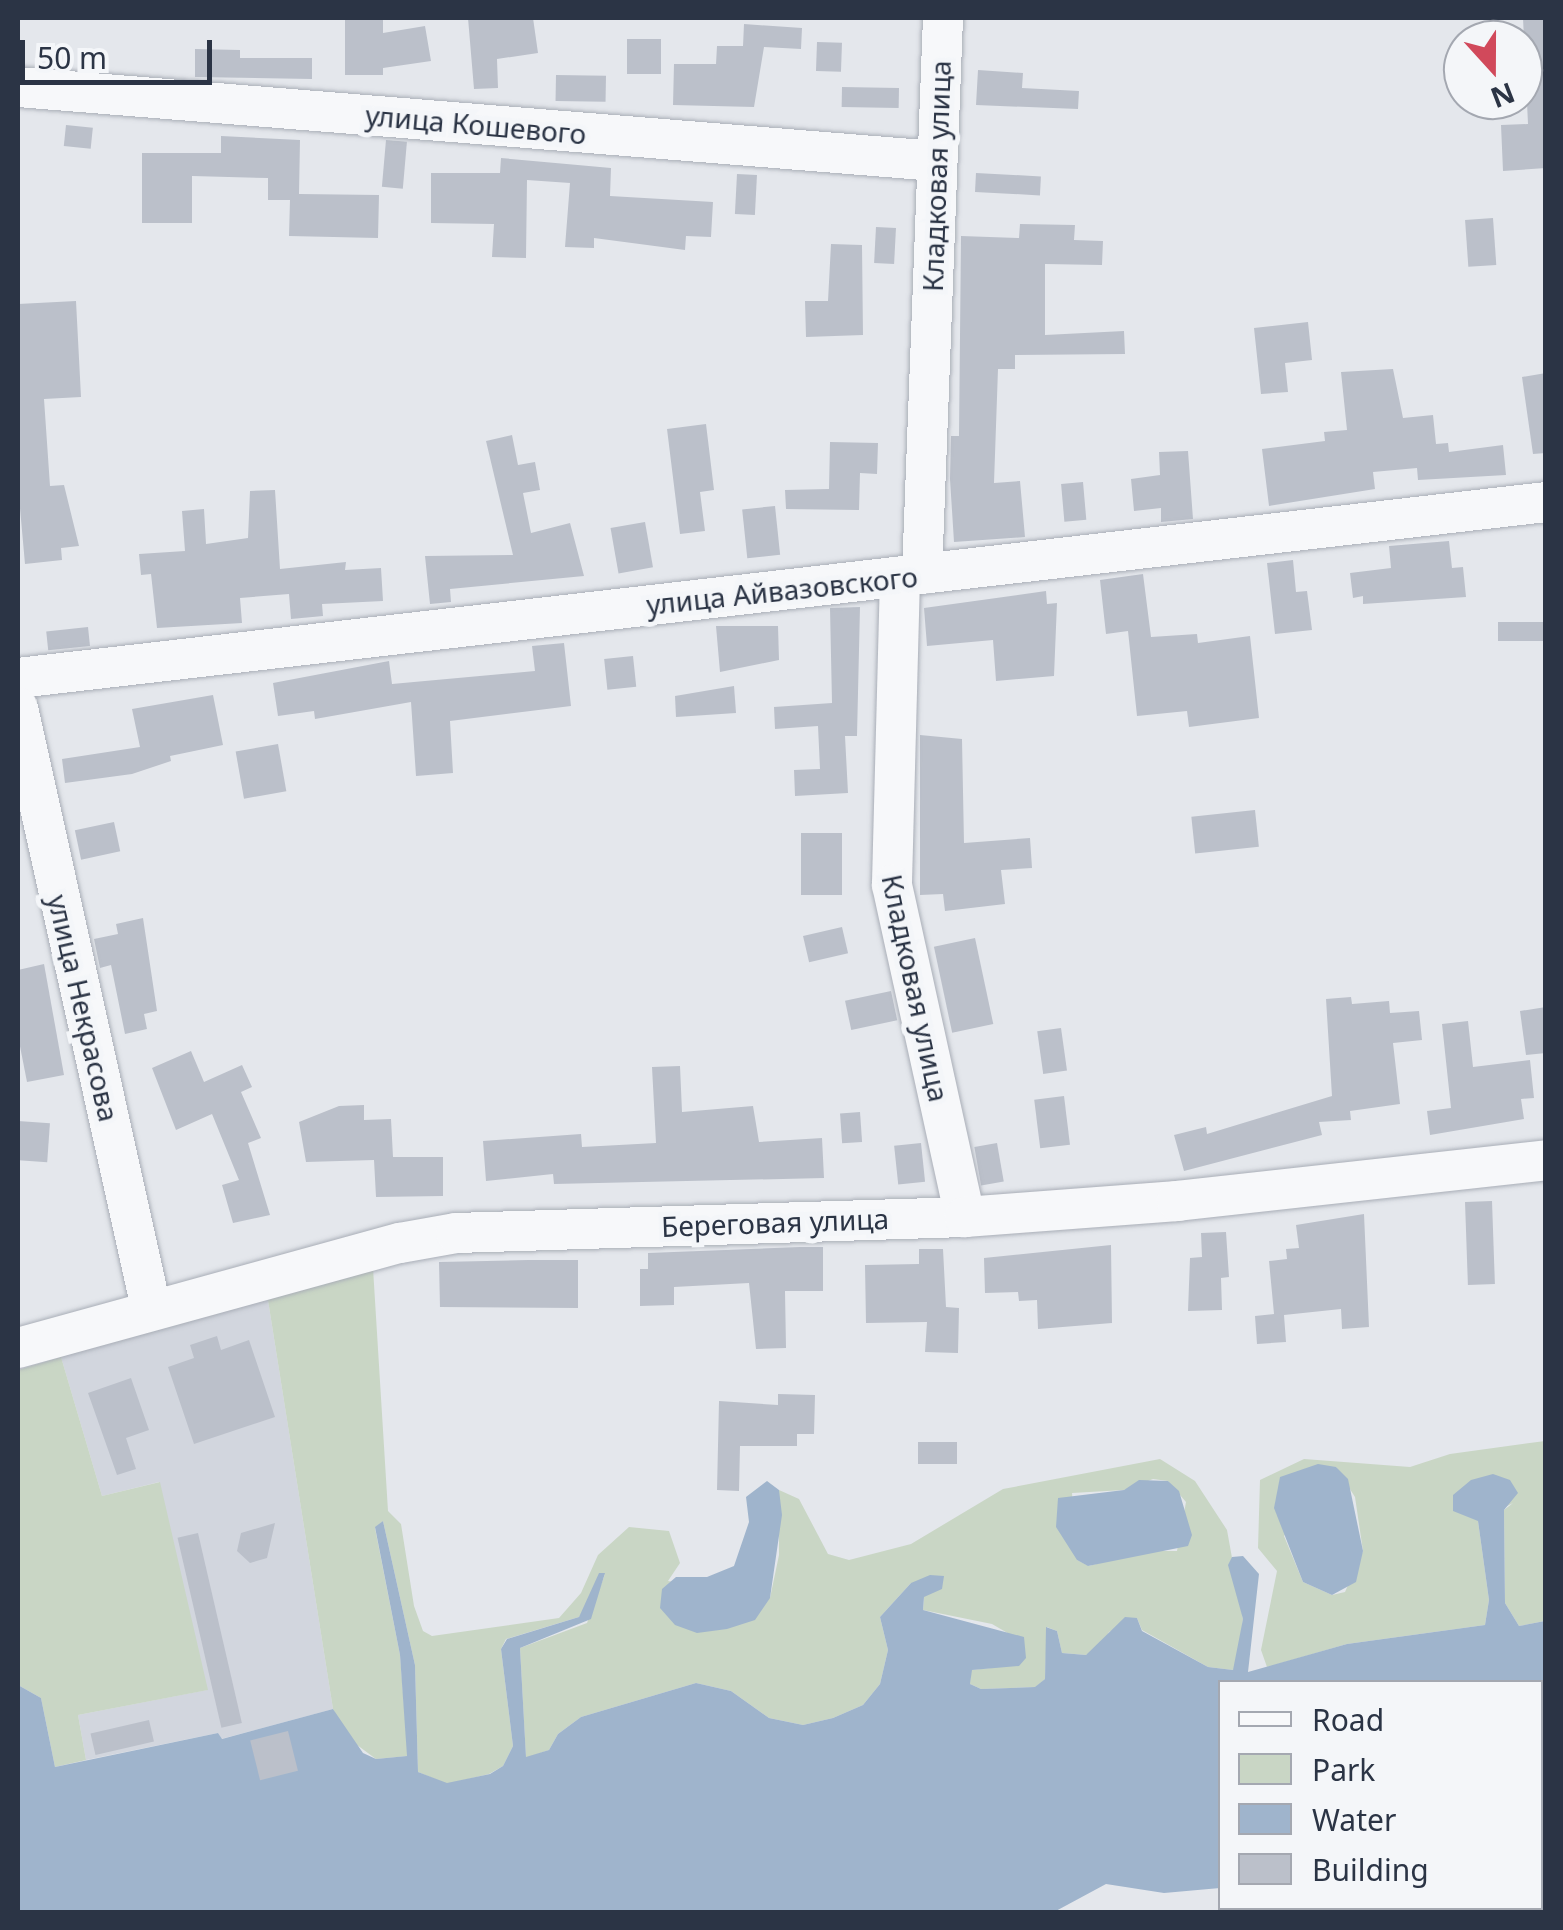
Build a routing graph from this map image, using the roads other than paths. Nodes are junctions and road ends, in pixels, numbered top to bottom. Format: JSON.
{"nodes":[{"id":1,"x":942,"y":18,"type":"edge"},
{"id":2,"x":18,"y":87,"type":"edge"},
{"id":3,"x":935,"y":160,"type":"junction"},
{"id":4,"x":1546,"y":502,"type":"edge"},
{"id":5,"x":911,"y":575,"type":"junction"},
{"id":6,"x":18,"y":678,"type":"edge"},
{"id":7,"x":18,"y":708,"type":"edge"},
{"id":8,"x":1546,"y":1160,"type":"edge"},
{"id":9,"x":965,"y":1216,"type":"junction"},
{"id":10,"x":151,"y":1308,"type":"junction"},
{"id":11,"x":18,"y":1348,"type":"edge"}],
"edges":[{"from":1,"to":3,"type":"street","name":"Кладковая улица"},
{"from":2,"to":3,"type":"street","name":"улица Кошевого"},
{"from":3,"to":5,"type":"street","name":"Кладковая улица"},
{"from":4,"to":5,"type":"street","name":"улица Айвазовского"},
{"from":5,"to":6,"type":"street","name":"улица Айвазовского"},
{"from":5,"to":9,"type":"street","name":"Кладковая улица"},
{"from":7,"to":10,"type":"street","name":"улица Некрасова"},
{"from":8,"to":9,"type":"street","name":"Береговая улица"},
{"from":9,"to":10,"type":"street","name":"Береговая улица"},
{"from":10,"to":11,"type":"street","name":"Береговая улица"}]}
